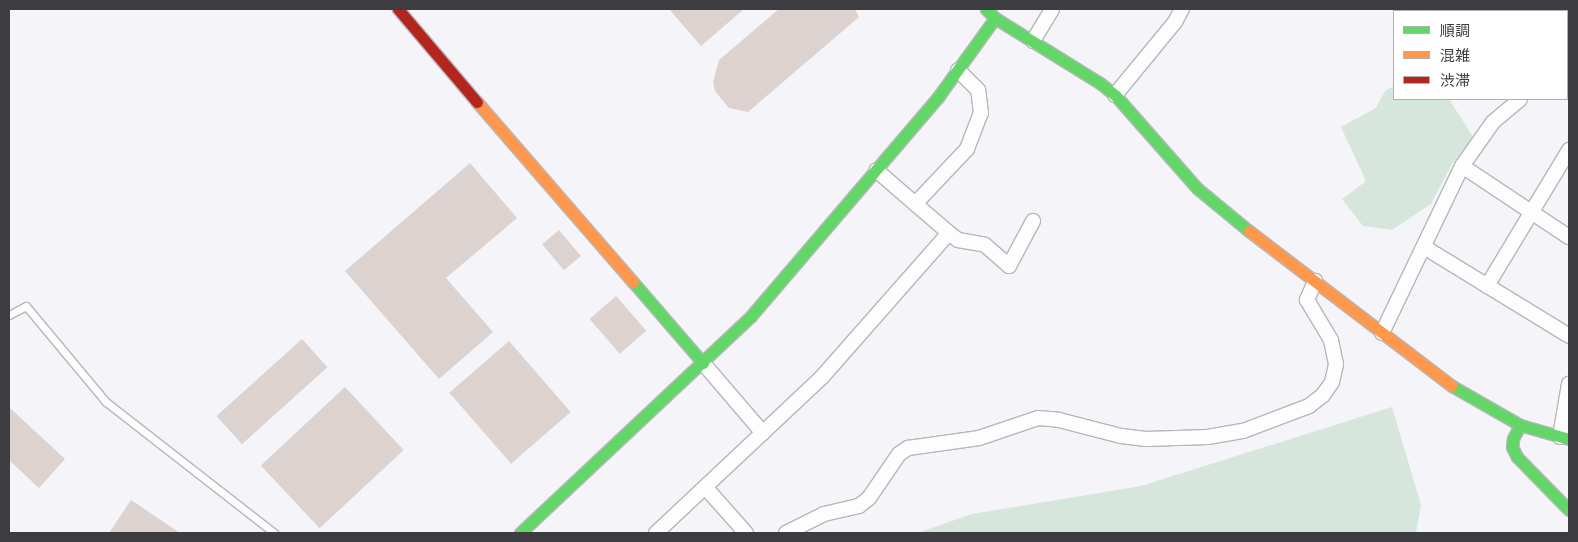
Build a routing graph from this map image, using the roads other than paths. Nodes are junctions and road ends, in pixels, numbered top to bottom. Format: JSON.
{"nodes":[{"id":1,"x":398,"y":9,"type":"edge"},
{"id":2,"x":986,"y":9,"type":"edge"},
{"id":3,"x":1052,"y":9,"type":"edge"},
{"id":4,"x":1182,"y":9,"type":"edge"},
{"id":5,"x":995,"y":18,"type":"junction"},
{"id":6,"x":1032,"y":41,"type":"junction"},
{"id":7,"x":958,"y":70,"type":"junction"},
{"id":8,"x":1115,"y":95,"type":"junction"},
{"id":9,"x":1519,"y":100,"type":"edge"},
{"id":10,"x":1569,"y":150,"type":"edge"},
{"id":11,"x":1462,"y":166,"type":"junction"},
{"id":12,"x":876,"y":170,"type":"junction"},
{"id":13,"x":915,"y":204,"type":"junction"},
{"id":14,"x":1532,"y":212,"type":"junction"},
{"id":15,"x":1033,"y":220,"type":"dead end"},
{"id":16,"x":949,"y":233,"type":"junction"},
{"id":17,"x":1569,"y":237,"type":"edge"},
{"id":18,"x":1424,"y":248,"type":"junction"},
{"id":19,"x":1315,"y":281,"type":"junction"},
{"id":20,"x":1487,"y":286,"type":"junction"},
{"id":21,"x":9,"y":315,"type":"edge"},
{"id":22,"x":1382,"y":333,"type":"junction"},
{"id":23,"x":1569,"y":336,"type":"edge"},
{"id":24,"x":703,"y":363,"type":"junction"},
{"id":25,"x":1569,"y":384,"type":"edge"},
{"id":26,"x":1520,"y":425,"type":"junction"},
{"id":27,"x":763,"y":433,"type":"junction"},
{"id":28,"x":1565,"y":438,"type":"edge"},
{"id":29,"x":706,"y":488,"type":"junction"},
{"id":30,"x":1569,"y":510,"type":"edge"},
{"id":31,"x":274,"y":533,"type":"edge"},
{"id":32,"x":520,"y":533,"type":"edge"},
{"id":33,"x":656,"y":533,"type":"edge"},
{"id":34,"x":746,"y":533,"type":"edge"},
{"id":35,"x":786,"y":533,"type":"edge"}],
"edges":[{"from":1,"to":24,"type":"street"},
{"from":2,"to":5,"type":"street"},
{"from":3,"to":6,"type":"street"},
{"from":4,"to":8,"type":"street"},
{"from":5,"to":6,"type":"street"},
{"from":5,"to":7,"type":"street"},
{"from":6,"to":8,"type":"street"},
{"from":7,"to":12,"type":"street"},
{"from":7,"to":13,"type":"street"},
{"from":8,"to":19,"type":"street"},
{"from":9,"to":11,"type":"street"},
{"from":10,"to":14,"type":"street"},
{"from":11,"to":14,"type":"street"},
{"from":11,"to":18,"type":"street"},
{"from":12,"to":13,"type":"street"},
{"from":12,"to":24,"type":"street"},
{"from":13,"to":16,"type":"street"},
{"from":14,"to":17,"type":"street"},
{"from":14,"to":20,"type":"street"},
{"from":15,"to":16,"type":"street"},
{"from":16,"to":27,"type":"street"},
{"from":18,"to":20,"type":"street"},
{"from":18,"to":22,"type":"street"},
{"from":19,"to":22,"type":"street"},
{"from":19,"to":35,"type":"street"},
{"from":20,"to":23,"type":"street"},
{"from":21,"to":31,"type":"lane"},
{"from":22,"to":26,"type":"street"},
{"from":24,"to":27,"type":"street"},
{"from":24,"to":32,"type":"street"},
{"from":25,"to":28,"type":"street"},
{"from":26,"to":28,"type":"street"},
{"from":26,"to":30,"type":"street"},
{"from":27,"to":29,"type":"street"},
{"from":29,"to":33,"type":"street"},
{"from":29,"to":34,"type":"street"}]}
